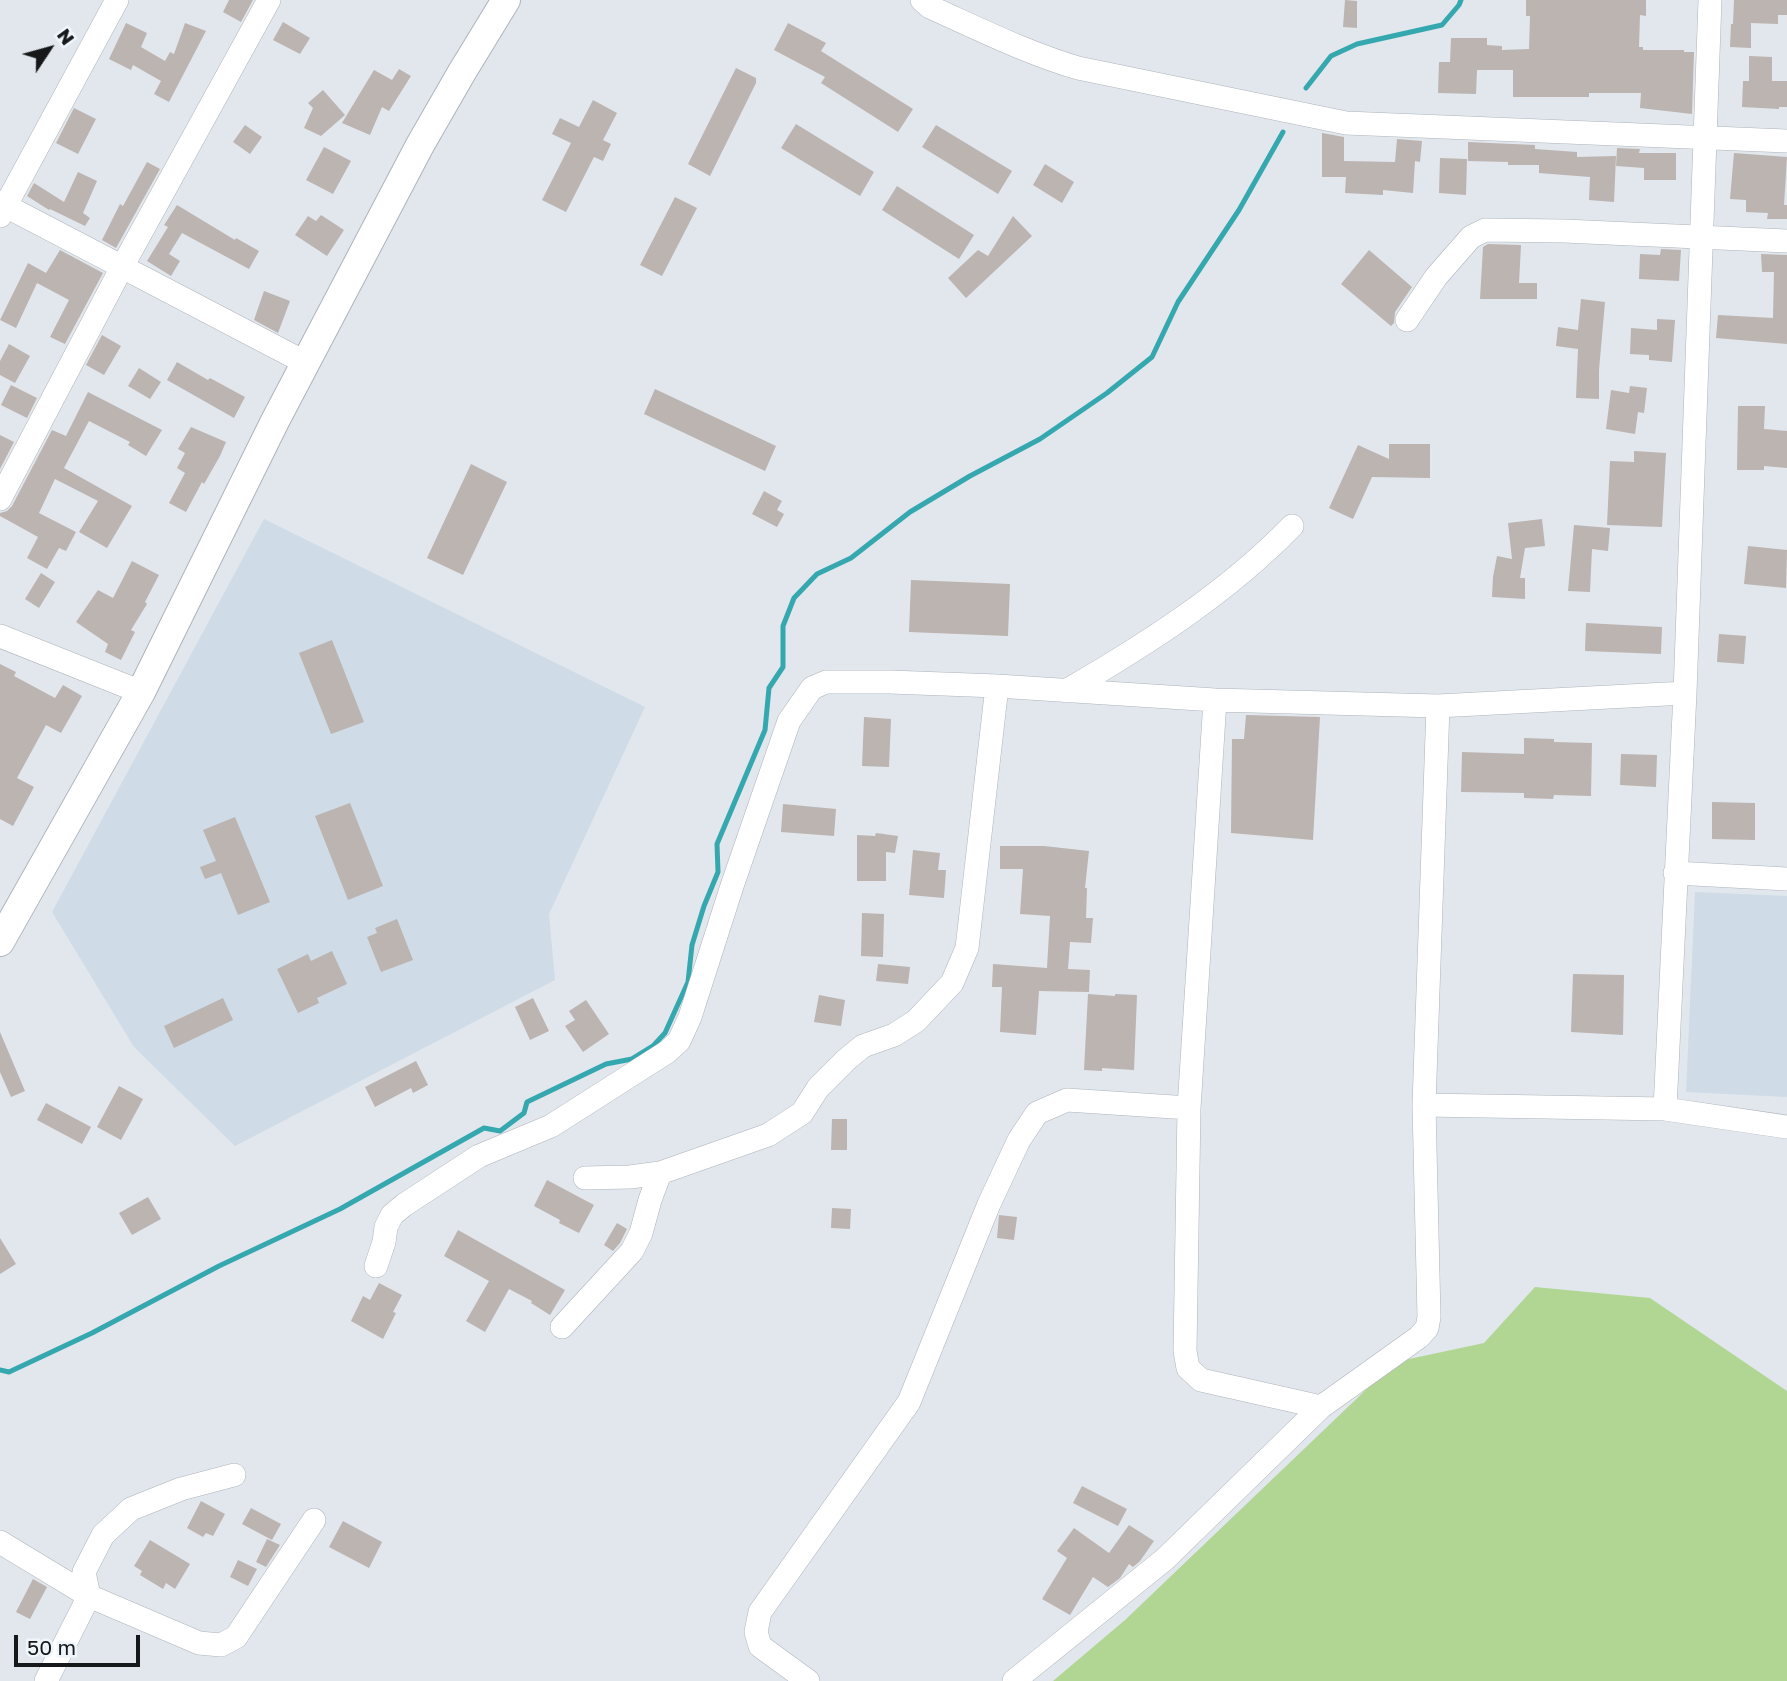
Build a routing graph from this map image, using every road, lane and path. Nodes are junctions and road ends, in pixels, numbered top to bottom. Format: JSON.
{"nodes":[{"id":1,"x":117,"y":0,"type":"edge"},
{"id":2,"x":270,"y":0,"type":"edge"},
{"id":3,"x":506,"y":0,"type":"edge"},
{"id":4,"x":922,"y":0,"type":"edge"},
{"id":5,"x":1710,"y":0,"type":"edge"},
{"id":6,"x":1705,"y":138,"type":"junction"},
{"id":7,"x":1787,"y":141,"type":"edge"},
{"id":8,"x":2,"y":208,"type":"edge"},
{"id":9,"x":1701,"y":236,"type":"junction"},
{"id":10,"x":1787,"y":241,"type":"edge"},
{"id":11,"x":122,"y":267,"type":"junction"},
{"id":12,"x":1407,"y":320,"type":"dead end"},
{"id":13,"x":306,"y":363,"type":"junction"},
{"id":14,"x":0,"y":499,"type":"edge"},
{"id":15,"x":1292,"y":526,"type":"dead end"},
{"id":16,"x":0,"y":636,"type":"edge"},
{"id":17,"x":997,"y":686,"type":"junction"},
{"id":18,"x":1066,"y":691,"type":"junction"},
{"id":19,"x":141,"y":692,"type":"junction"},
{"id":20,"x":1685,"y":693,"type":"junction"},
{"id":21,"x":1215,"y":700,"type":"junction"},
{"id":22,"x":1438,"y":706,"type":"junction"},
{"id":23,"x":1675,"y":873,"type":"junction"},
{"id":24,"x":1787,"y":880,"type":"edge"},
{"id":25,"x":0,"y":942,"type":"edge"},
{"id":26,"x":1424,"y":1105,"type":"junction"},
{"id":27,"x":1189,"y":1108,"type":"junction"},
{"id":28,"x":1665,"y":1109,"type":"junction"},
{"id":29,"x":1787,"y":1127,"type":"edge"},
{"id":30,"x":660,"y":1173,"type":"junction"},
{"id":31,"x":585,"y":1178,"type":"dead end"},
{"id":32,"x":376,"y":1266,"type":"dead end"},
{"id":33,"x":562,"y":1327,"type":"dead end"},
{"id":34,"x":1321,"y":1407,"type":"junction"},
{"id":35,"x":234,"y":1475,"type":"dead end"},
{"id":36,"x":314,"y":1520,"type":"dead end"},
{"id":37,"x":0,"y":1542,"type":"edge"},
{"id":38,"x":89,"y":1596,"type":"junction"},
{"id":39,"x":46,"y":1681,"type":"edge"},
{"id":40,"x":808,"y":1681,"type":"edge"},
{"id":41,"x":1014,"y":1681,"type":"edge"}],
"edges":[{"from":1,"to":8,"type":"street"},
{"from":2,"to":11,"type":"street"},
{"from":3,"to":13,"type":"main road"},
{"from":4,"to":6,"type":"street"},
{"from":5,"to":6,"type":"street"},
{"from":6,"to":7,"type":"street"},
{"from":6,"to":9,"type":"street"},
{"from":8,"to":11,"type":"street"},
{"from":9,"to":10,"type":"street"},
{"from":9,"to":12,"type":"street"},
{"from":9,"to":20,"type":"street"},
{"from":11,"to":13,"type":"street"},
{"from":11,"to":14,"type":"street"},
{"from":13,"to":19,"type":"main road"},
{"from":15,"to":18,"type":"street"},
{"from":16,"to":19,"type":"street"},
{"from":17,"to":18,"type":"street"},
{"from":17,"to":30,"type":"street"},
{"from":17,"to":32,"type":"street"},
{"from":18,"to":21,"type":"street"},
{"from":19,"to":25,"type":"main road"},
{"from":20,"to":22,"type":"street"},
{"from":20,"to":23,"type":"street"},
{"from":21,"to":22,"type":"street"},
{"from":21,"to":27,"type":"street"},
{"from":22,"to":26,"type":"street"},
{"from":23,"to":24,"type":"street"},
{"from":23,"to":28,"type":"street"},
{"from":26,"to":28,"type":"street"},
{"from":26,"to":34,"type":"street"},
{"from":27,"to":34,"type":"street"},
{"from":27,"to":40,"type":"street"},
{"from":28,"to":29,"type":"street"},
{"from":30,"to":31,"type":"street"},
{"from":30,"to":33,"type":"street"},
{"from":34,"to":41,"type":"street"},
{"from":35,"to":38,"type":"street"},
{"from":36,"to":38,"type":"street"},
{"from":37,"to":38,"type":"street"},
{"from":38,"to":39,"type":"street"}]}
